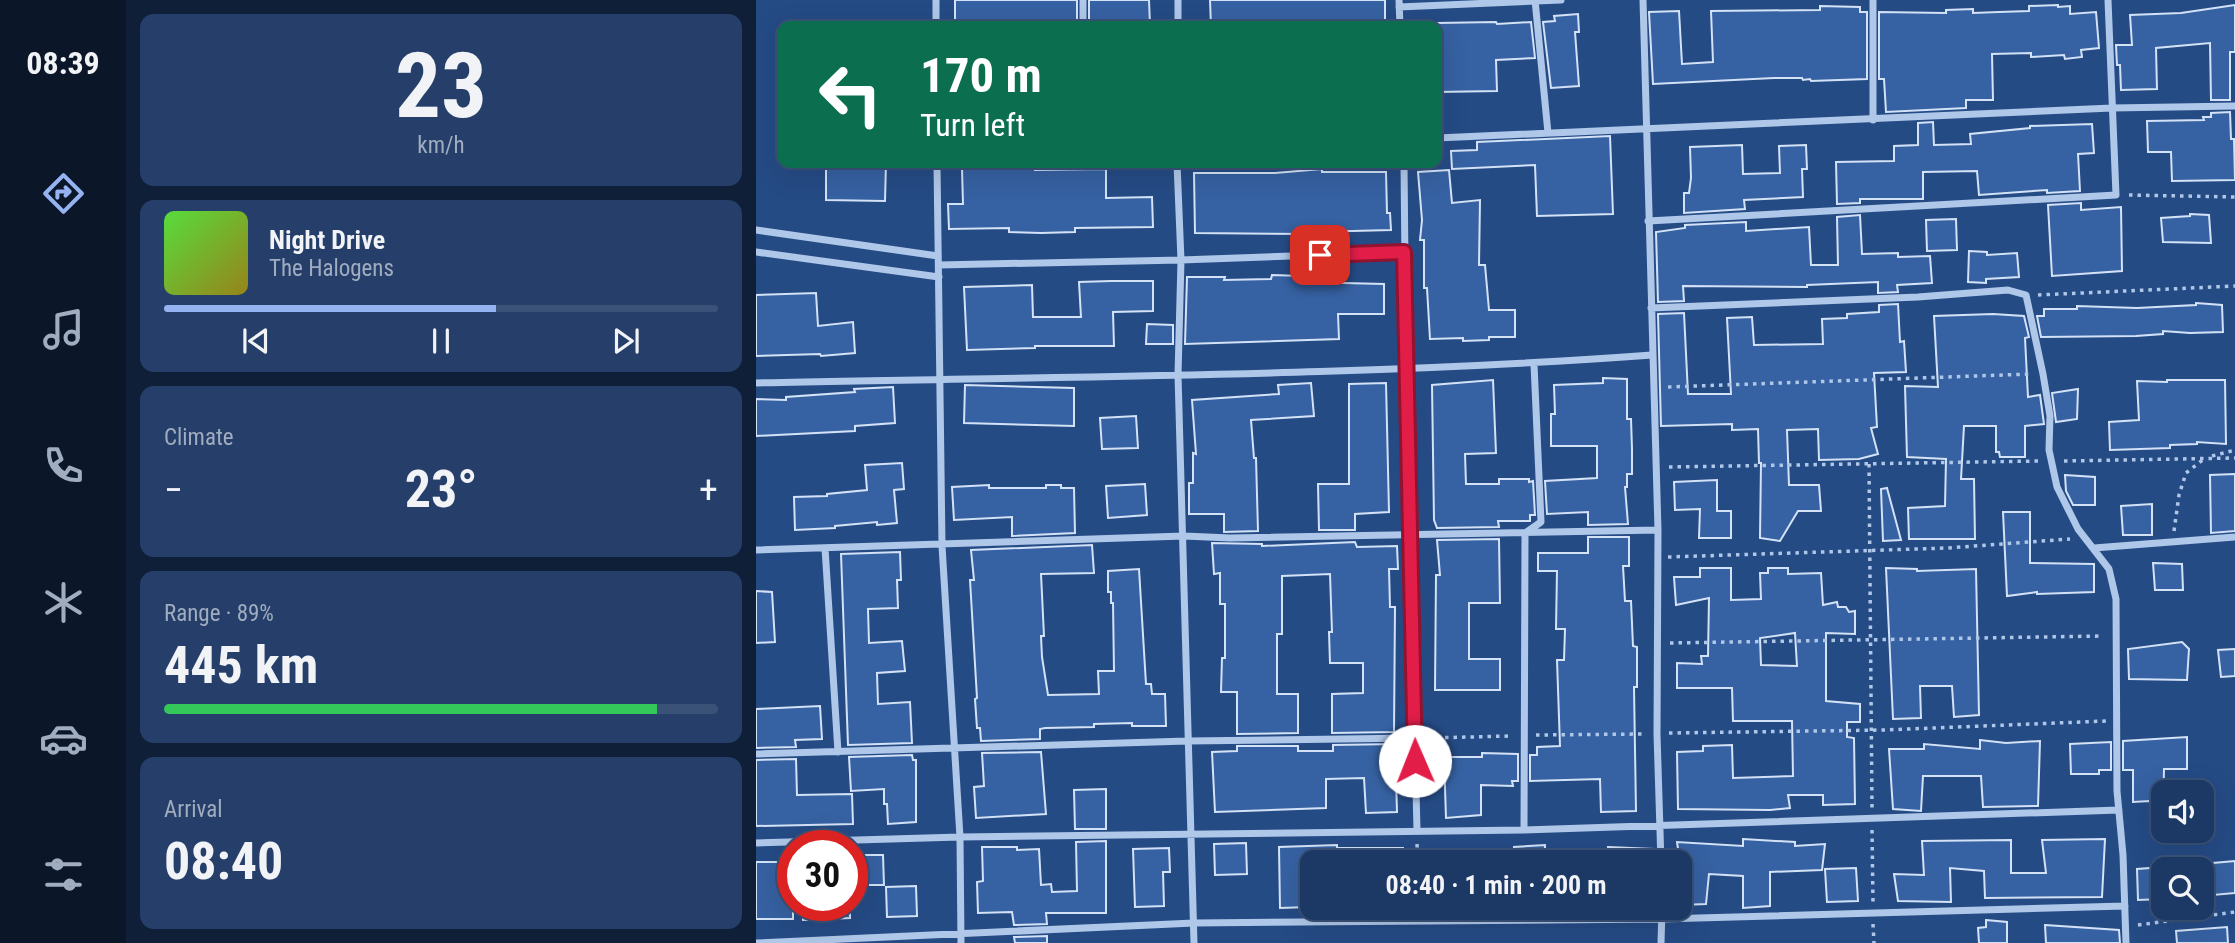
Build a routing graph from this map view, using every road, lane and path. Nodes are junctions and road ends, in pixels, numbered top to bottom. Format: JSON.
{"nodes":[{"id":1,"x":936,"y":0,"type":"edge"},
{"id":2,"x":1083,"y":0,"type":"edge"},
{"id":3,"x":1178,"y":0,"type":"edge"},
{"id":4,"x":1535,"y":0,"type":"edge"},
{"id":5,"x":1561,"y":0,"type":"edge"},
{"id":6,"x":1643,"y":0,"type":"edge"},
{"id":7,"x":1873,"y":0,"type":"edge"},
{"id":8,"x":2108,"y":0,"type":"edge"},
{"id":9,"x":1399,"y":4,"type":"edge"},
{"id":10,"x":936,"y":21,"type":"edge"},
{"id":11,"x":1083,"y":21,"type":"edge"},
{"id":12,"x":1178,"y":21,"type":"edge"},
{"id":13,"x":2235,"y":106,"type":"edge"},
{"id":14,"x":2112,"y":108,"type":"junction"},
{"id":15,"x":1873,"y":120,"type":"junction"},
{"id":16,"x":1645,"y":130,"type":"junction"},
{"id":17,"x":1548,"y":134,"type":"junction"},
{"id":18,"x":1442,"y":138,"type":"edge"},
{"id":19,"x":937,"y":168,"type":"edge"},
{"id":20,"x":1177,"y":168,"type":"edge"},
{"id":21,"x":1404,"y":168,"type":"edge"},
{"id":22,"x":2116,"y":195,"type":"junction"},
{"id":23,"x":2235,"y":197,"type":"edge"},
{"id":24,"x":1648,"y":221,"type":"junction"},
{"id":25,"x":756,"y":230,"type":"edge"},
{"id":26,"x":756,"y":252,"type":"edge"},
{"id":27,"x":1404,"y":252,"type":"junction"},
{"id":28,"x":938,"y":256,"type":"junction"},
{"id":29,"x":1181,"y":260,"type":"junction"},
{"id":30,"x":939,"y":265,"type":"junction"},
{"id":31,"x":939,"y":277,"type":"junction"},
{"id":32,"x":2235,"y":286,"type":"edge"},
{"id":33,"x":2026,"y":295,"type":"junction"},
{"id":34,"x":1651,"y":308,"type":"junction"},
{"id":35,"x":1652,"y":355,"type":"junction"},
{"id":36,"x":1534,"y":364,"type":"junction"},
{"id":37,"x":1406,"y":369,"type":"junction"},
{"id":38,"x":2043,"y":374,"type":"junction"},
{"id":39,"x":1178,"y":375,"type":"junction"},
{"id":40,"x":940,"y":378,"type":"junction"},
{"id":41,"x":756,"y":383,"type":"edge"},
{"id":42,"x":1654,"y":387,"type":"junction"},
{"id":43,"x":2235,"y":450,"type":"edge"},
{"id":44,"x":2204,"y":458,"type":"junction"},
{"id":45,"x":2235,"y":458,"type":"edge"},
{"id":46,"x":2052,"y":461,"type":"junction"},
{"id":47,"x":1869,"y":464,"type":"junction"},
{"id":48,"x":1656,"y":467,"type":"junction"},
{"id":49,"x":1658,"y":530,"type":"junction"},
{"id":50,"x":1525,"y":533,"type":"junction"},
{"id":51,"x":1410,"y":534,"type":"junction"},
{"id":52,"x":1184,"y":536,"type":"junction"},
{"id":53,"x":2235,"y":537,"type":"edge"},
{"id":54,"x":2086,"y":538,"type":"junction"},
{"id":55,"x":2172,"y":543,"type":"junction"},
{"id":56,"x":942,"y":546,"type":"junction"},
{"id":57,"x":825,"y":548,"type":"junction"},
{"id":58,"x":2094,"y":548,"type":"junction"},
{"id":59,"x":756,"y":550,"type":"edge"},
{"id":60,"x":1870,"y":551,"type":"junction"},
{"id":61,"x":1658,"y":558,"type":"junction"},
{"id":62,"x":2116,"y":636,"type":"junction"},
{"id":63,"x":1871,"y":640,"type":"junction"},
{"id":64,"x":1658,"y":643,"type":"junction"},
{"id":65,"x":2118,"y":720,"type":"junction"},
{"id":66,"x":1870,"y":730,"type":"junction"},
{"id":67,"x":1657,"y":734,"type":"junction"},
{"id":68,"x":1415,"y":738,"type":"junction"},
{"id":69,"x":1187,"y":741,"type":"junction"},
{"id":70,"x":956,"y":749,"type":"junction"},
{"id":71,"x":838,"y":752,"type":"junction"},
{"id":72,"x":756,"y":754,"type":"edge"},
{"id":73,"x":2119,"y":810,"type":"junction"},
{"id":74,"x":1872,"y":818,"type":"junction"},
{"id":75,"x":1660,"y":824,"type":"junction"},
{"id":76,"x":1524,"y":830,"type":"junction"},
{"id":77,"x":1417,"y":831,"type":"junction"},
{"id":78,"x":1192,"y":834,"type":"junction"},
{"id":79,"x":960,"y":837,"type":"junction"},
{"id":80,"x":756,"y":843,"type":"edge"},
{"id":81,"x":1418,"y":850,"type":"edge"},
{"id":82,"x":1661,"y":850,"type":"edge"},
{"id":83,"x":2125,"y":906,"type":"junction"},
{"id":84,"x":2235,"y":912,"type":"edge"},
{"id":85,"x":1873,"y":914,"type":"junction"},
{"id":86,"x":1692,"y":918,"type":"edge"},
{"id":87,"x":1506,"y":920,"type":"edge"},
{"id":88,"x":1662,"y":920,"type":"edge"},
{"id":89,"x":1194,"y":922,"type":"junction"},
{"id":90,"x":2126,"y":927,"type":"junction"},
{"id":91,"x":961,"y":934,"type":"junction"},
{"id":92,"x":756,"y":943,"type":"edge"},
{"id":93,"x":961,"y":943,"type":"edge"},
{"id":94,"x":1194,"y":943,"type":"edge"},
{"id":95,"x":1661,"y":943,"type":"edge"},
{"id":96,"x":1874,"y":943,"type":"edge"},
{"id":97,"x":2126,"y":943,"type":"edge"}],
"edges":[{"from":1,"to":10,"type":"street"},
{"from":2,"to":11,"type":"street"},
{"from":3,"to":12,"type":"street"},
{"from":4,"to":5,"type":"street"},
{"from":4,"to":9,"type":"street"},
{"from":4,"to":17,"type":"street"},
{"from":6,"to":16,"type":"street"},
{"from":7,"to":15,"type":"street"},
{"from":8,"to":14,"type":"street"},
{"from":13,"to":14,"type":"street"},
{"from":14,"to":15,"type":"street"},
{"from":14,"to":22,"type":"street"},
{"from":15,"to":16,"type":"street"},
{"from":16,"to":17,"type":"street"},
{"from":16,"to":24,"type":"street"},
{"from":17,"to":18,"type":"street"},
{"from":19,"to":28,"type":"street"},
{"from":20,"to":29,"type":"street"},
{"from":21,"to":27,"type":"street"},
{"from":22,"to":23,"type":"path"},
{"from":22,"to":24,"type":"street"},
{"from":24,"to":34,"type":"street"},
{"from":25,"to":28,"type":"street"},
{"from":26,"to":31,"type":"street"},
{"from":27,"to":29,"type":"street"},
{"from":27,"to":37,"type":"street"},
{"from":28,"to":30,"type":"street"},
{"from":29,"to":30,"type":"street"},
{"from":29,"to":39,"type":"street"},
{"from":30,"to":31,"type":"street"},
{"from":31,"to":40,"type":"street"},
{"from":32,"to":33,"type":"path"},
{"from":33,"to":34,"type":"street"},
{"from":33,"to":38,"type":"street"},
{"from":34,"to":35,"type":"street"},
{"from":35,"to":36,"type":"street"},
{"from":35,"to":42,"type":"street"},
{"from":36,"to":37,"type":"street"},
{"from":36,"to":50,"type":"street"},
{"from":37,"to":39,"type":"street"},
{"from":37,"to":51,"type":"street"},
{"from":38,"to":42,"type":"path"},
{"from":38,"to":46,"type":"street"},
{"from":39,"to":40,"type":"street"},
{"from":39,"to":52,"type":"street"},
{"from":40,"to":41,"type":"street"},
{"from":40,"to":56,"type":"street"},
{"from":42,"to":48,"type":"street"},
{"from":43,"to":44,"type":"path"},
{"from":44,"to":45,"type":"path"},
{"from":44,"to":46,"type":"path"},
{"from":44,"to":55,"type":"path"},
{"from":46,"to":47,"type":"path"},
{"from":46,"to":54,"type":"street"},
{"from":47,"to":48,"type":"path"},
{"from":47,"to":60,"type":"path"},
{"from":48,"to":49,"type":"street"},
{"from":49,"to":50,"type":"street"},
{"from":49,"to":61,"type":"street"},
{"from":50,"to":51,"type":"street"},
{"from":50,"to":76,"type":"street"},
{"from":51,"to":52,"type":"street"},
{"from":51,"to":68,"type":"street"},
{"from":52,"to":56,"type":"street"},
{"from":52,"to":69,"type":"street"},
{"from":53,"to":55,"type":"street"},
{"from":54,"to":58,"type":"street"},
{"from":54,"to":60,"type":"path"},
{"from":55,"to":58,"type":"street"},
{"from":56,"to":57,"type":"street"},
{"from":56,"to":70,"type":"street"},
{"from":57,"to":59,"type":"street"},
{"from":57,"to":71,"type":"street"},
{"from":58,"to":62,"type":"street"},
{"from":60,"to":61,"type":"path"},
{"from":60,"to":63,"type":"path"},
{"from":61,"to":64,"type":"street"},
{"from":62,"to":63,"type":"path"},
{"from":62,"to":65,"type":"street"},
{"from":63,"to":64,"type":"path"},
{"from":63,"to":66,"type":"path"},
{"from":64,"to":67,"type":"street"},
{"from":65,"to":66,"type":"path"},
{"from":65,"to":73,"type":"street"},
{"from":66,"to":67,"type":"path"},
{"from":66,"to":74,"type":"path"},
{"from":67,"to":75,"type":"street"},
{"from":68,"to":69,"type":"street"},
{"from":68,"to":77,"type":"street"},
{"from":69,"to":70,"type":"street"},
{"from":69,"to":78,"type":"street"},
{"from":70,"to":71,"type":"street"},
{"from":70,"to":79,"type":"street"},
{"from":71,"to":72,"type":"street"},
{"from":73,"to":74,"type":"street"},
{"from":73,"to":83,"type":"street"},
{"from":74,"to":75,"type":"street"},
{"from":74,"to":85,"type":"path"},
{"from":75,"to":76,"type":"street"},
{"from":75,"to":82,"type":"street"},
{"from":76,"to":77,"type":"street"},
{"from":77,"to":78,"type":"street"},
{"from":77,"to":81,"type":"path"},
{"from":78,"to":79,"type":"street"},
{"from":78,"to":89,"type":"street"},
{"from":79,"to":80,"type":"street"},
{"from":79,"to":91,"type":"street"},
{"from":83,"to":85,"type":"street"},
{"from":83,"to":90,"type":"street"},
{"from":84,"to":90,"type":"path"},
{"from":85,"to":86,"type":"street"},
{"from":85,"to":96,"type":"path"},
{"from":87,"to":89,"type":"street"},
{"from":88,"to":95,"type":"street"},
{"from":89,"to":91,"type":"street"},
{"from":89,"to":94,"type":"street"},
{"from":90,"to":97,"type":"street"},
{"from":91,"to":92,"type":"street"},
{"from":91,"to":93,"type":"street"}]}
